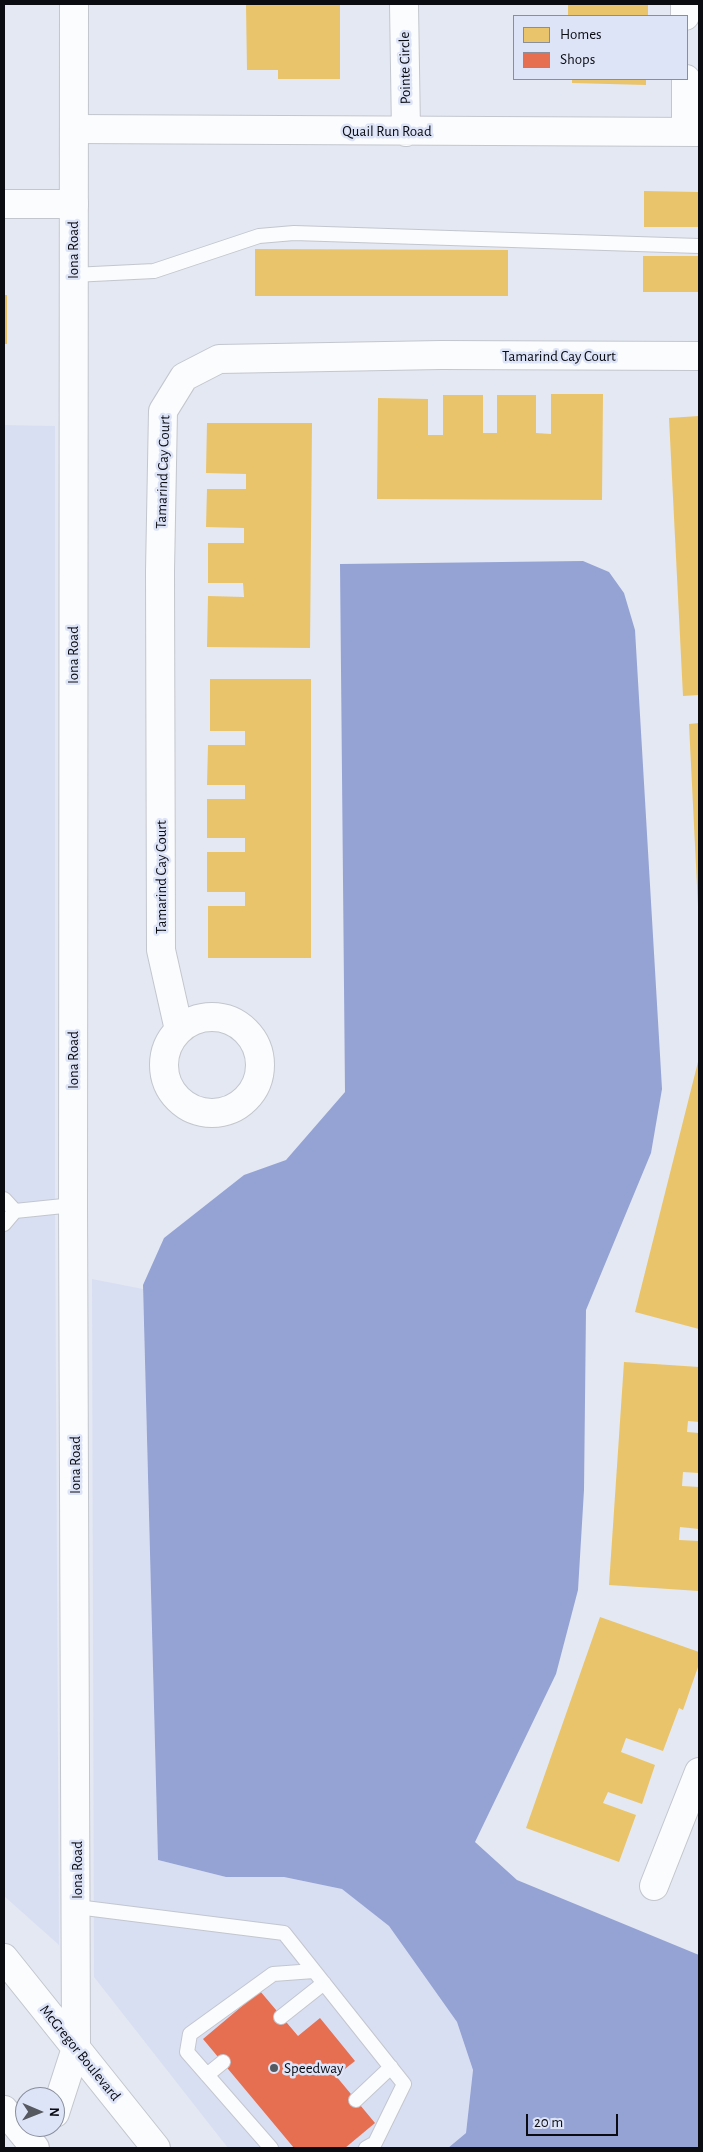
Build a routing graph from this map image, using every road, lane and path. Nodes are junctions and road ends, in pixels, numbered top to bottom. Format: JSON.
{"nodes":[{"id":1,"x":74,"y":4,"type":"edge"},
{"id":2,"x":404,"y":4,"type":"edge"},
{"id":3,"x":686,"y":80,"type":"edge"},
{"id":4,"x":75,"y":129,"type":"junction"},
{"id":5,"x":406,"y":132,"type":"junction"},
{"id":6,"x":693,"y":132,"type":"edge"},
{"id":7,"x":4,"y":204,"type":"edge"},
{"id":8,"x":74,"y":204,"type":"junction"},
{"id":9,"x":699,"y":246,"type":"edge"},
{"id":10,"x":73,"y":275,"type":"junction"},
{"id":11,"x":699,"y":356,"type":"edge"},
{"id":12,"x":178,"y":1030,"type":"dead end"},
{"id":13,"x":4,"y":1200,"type":"edge"},
{"id":14,"x":73,"y":1205,"type":"junction"},
{"id":15,"x":15,"y":1210,"type":"junction"},
{"id":16,"x":4,"y":1224,"type":"edge"},
{"id":17,"x":699,"y":1772,"type":"edge"},
{"id":18,"x":654,"y":1886,"type":"dead end"},
{"id":19,"x":77,"y":1907,"type":"junction"},
{"id":20,"x":4,"y":1958,"type":"edge"},
{"id":21,"x":314,"y":1971,"type":"junction"},
{"id":22,"x":324,"y":1983,"type":"junction"},
{"id":23,"x":281,"y":2017,"type":"dead end"},
{"id":24,"x":76,"y":2048,"type":"junction"},
{"id":25,"x":223,"y":2062,"type":"dead end"},
{"id":26,"x":391,"y":2067,"type":"junction"},
{"id":27,"x":207,"y":2075,"type":"junction"},
{"id":28,"x":63,"y":2087,"type":"edge"},
{"id":29,"x":356,"y":2100,"type":"dead end"},
{"id":30,"x":4,"y":2110,"type":"edge"},
{"id":31,"x":41,"y":2137,"type":"edge"},
{"id":32,"x":35,"y":2148,"type":"edge"},
{"id":33,"x":156,"y":2148,"type":"edge"},
{"id":34,"x":271,"y":2148,"type":"edge"},
{"id":35,"x":366,"y":2148,"type":"edge"}],
"edges":[{"from":1,"to":4,"type":"street","name":"Iona Road"},
{"from":2,"to":5,"type":"street","name":"Pointe Circle"},
{"from":3,"to":6,"type":"street"},
{"from":4,"to":5,"type":"street","name":"Quail Run Road"},
{"from":4,"to":8,"type":"street","name":"Iona Road"},
{"from":5,"to":6,"type":"street","name":"Quail Run Road"},
{"from":7,"to":8,"type":"street"},
{"from":8,"to":10,"type":"street","name":"Iona Road"},
{"from":9,"to":10,"type":"lane"},
{"from":10,"to":14,"type":"street","name":"Iona Road"},
{"from":11,"to":12,"type":"street","name":"Tamarind Cay Court"},
{"from":13,"to":15,"type":"lane"},
{"from":14,"to":15,"type":"lane"},
{"from":14,"to":19,"type":"street","name":"Iona Road"},
{"from":15,"to":16,"type":"lane"},
{"from":17,"to":18,"type":"street"},
{"from":19,"to":21,"type":"lane"},
{"from":19,"to":24,"type":"street","name":"Iona Road"},
{"from":20,"to":24,"type":"street","name":"McGregor Boulevard"},
{"from":21,"to":22,"type":"lane"},
{"from":21,"to":27,"type":"lane"},
{"from":22,"to":23,"type":"lane"},
{"from":22,"to":26,"type":"lane"},
{"from":24,"to":28,"type":"street","name":"Iona Road"},
{"from":24,"to":33,"type":"street","name":"McGregor Boulevard"},
{"from":25,"to":27,"type":"lane"},
{"from":26,"to":29,"type":"lane"},
{"from":26,"to":35,"type":"lane"},
{"from":27,"to":34,"type":"lane"},
{"from":30,"to":32,"type":"street"},
{"from":31,"to":32,"type":"street"}]}
